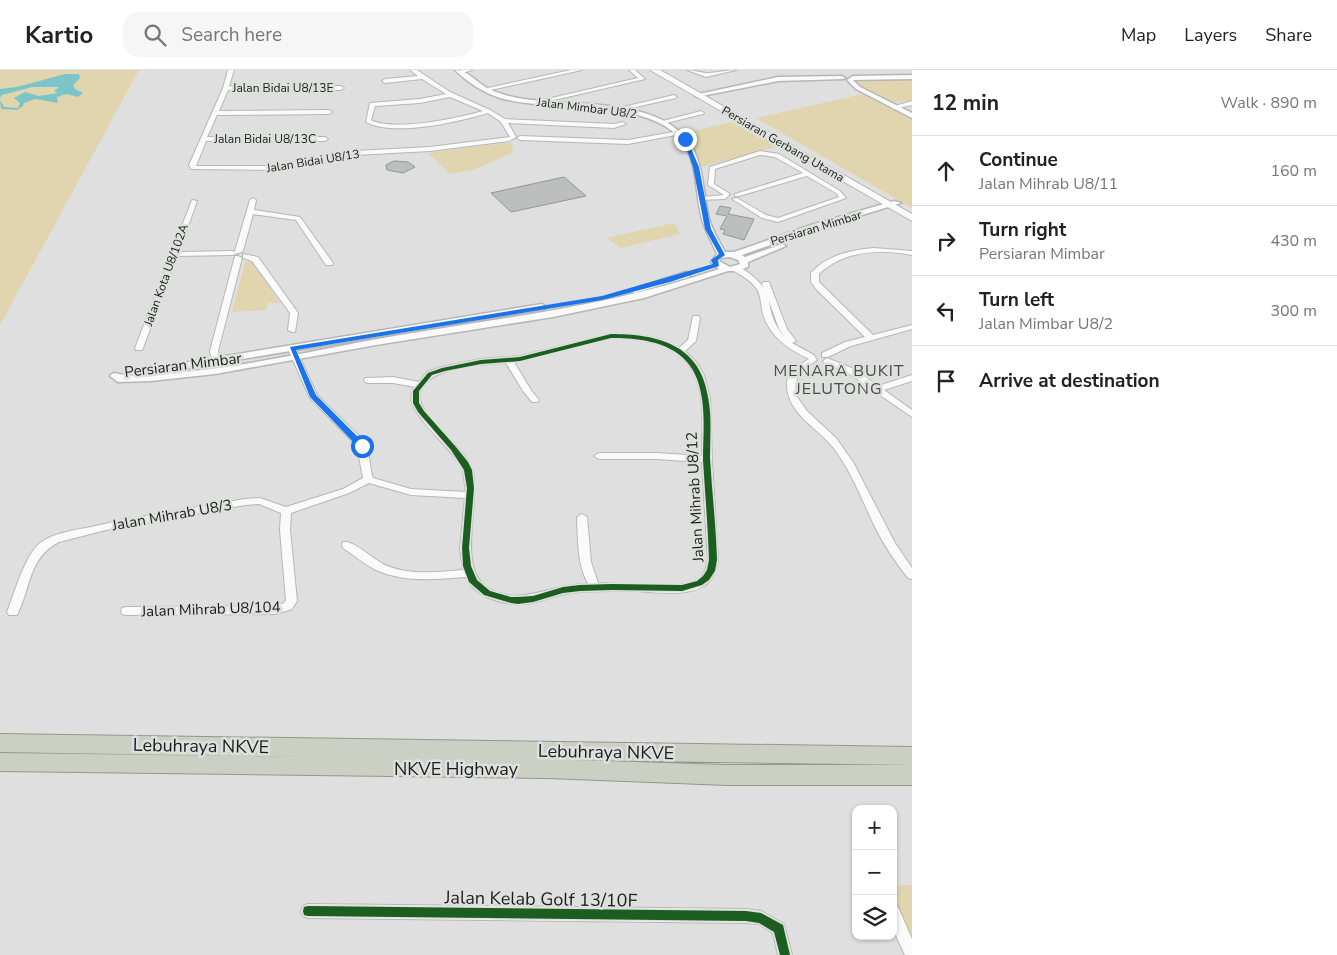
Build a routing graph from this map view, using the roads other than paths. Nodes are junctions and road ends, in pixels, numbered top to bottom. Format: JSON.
{"nodes":[{"id":1,"x":231,"y":70,"type":"edge"},
{"id":2,"x":413,"y":70,"type":"edge"},
{"id":3,"x":469,"y":70,"type":"edge"},
{"id":4,"x":579,"y":70,"type":"edge"},
{"id":5,"x":632,"y":70,"type":"edge"},
{"id":6,"x":654,"y":70,"type":"edge"},
{"id":7,"x":663,"y":70,"type":"edge"},
{"id":8,"x":690,"y":70,"type":"edge"},
{"id":9,"x":733,"y":70,"type":"edge"},
{"id":10,"x":459,"y":71,"type":"edge"},
{"id":11,"x":846,"y":76,"type":"edge"},
{"id":12,"x":424,"y":77,"type":"junction"},
{"id":13,"x":912,"y":77,"type":"edge"},
{"id":14,"x":384,"y":81,"type":"dead end"},
{"id":15,"x":226,"y":88,"type":"junction"},
{"id":16,"x":341,"y":88,"type":"dead end"},
{"id":17,"x":486,"y":89,"type":"junction"},
{"id":18,"x":701,"y":94,"type":"junction"},
{"id":19,"x":451,"y":95,"type":"junction"},
{"id":20,"x":674,"y":97,"type":"dead end"},
{"id":21,"x":537,"y":102,"type":"junction"},
{"id":22,"x":912,"y":103,"type":"edge"},
{"id":23,"x":894,"y":106,"type":"junction"},
{"id":24,"x":613,"y":110,"type":"junction"},
{"id":25,"x":488,"y":111,"type":"junction"},
{"id":26,"x":216,"y":112,"type":"junction"},
{"id":27,"x":329,"y":112,"type":"dead end"},
{"id":28,"x":701,"y":113,"type":"dead end"},
{"id":29,"x":912,"y":116,"type":"edge"},
{"id":30,"x":504,"y":121,"type":"junction"},
{"id":31,"x":662,"y":122,"type":"junction"},
{"id":32,"x":623,"y":124,"type":"dead end"},
{"id":33,"x":679,"y":133,"type":"junction"},
{"id":34,"x":511,"y":138,"type":"junction"},
{"id":35,"x":205,"y":139,"type":"junction"},
{"id":36,"x":324,"y":140,"type":"dead end"},
{"id":37,"x":808,"y":174,"type":"junction"},
{"id":38,"x":726,"y":196,"type":"junction"},
{"id":39,"x":736,"y":197,"type":"junction"},
{"id":40,"x":702,"y":199,"type":"junction"},
{"id":41,"x":253,"y":200,"type":"dead end"},
{"id":42,"x":194,"y":201,"type":"dead end"},
{"id":43,"x":901,"y":208,"type":"edge"},
{"id":44,"x":250,"y":212,"type":"junction"},
{"id":45,"x":912,"y":218,"type":"edge"},
{"id":46,"x":912,"y":253,"type":"edge"},
{"id":47,"x":174,"y":254,"type":"junction"},
{"id":48,"x":239,"y":254,"type":"junction"},
{"id":49,"x":722,"y":255,"type":"junction"},
{"id":50,"x":735,"y":255,"type":"junction"},
{"id":51,"x":329,"y":263,"type":"dead end"},
{"id":52,"x":716,"y":265,"type":"junction"},
{"id":53,"x":741,"y":266,"type":"junction"},
{"id":54,"x":726,"y":269,"type":"junction"},
{"id":55,"x":696,"y":318,"type":"dead end"},
{"id":56,"x":912,"y":328,"type":"edge"},
{"id":57,"x":292,"y":330,"type":"dead end"},
{"id":58,"x":870,"y":338,"type":"junction"},
{"id":59,"x":139,"y":348,"type":"dead end"},
{"id":60,"x":680,"y":351,"type":"junction"},
{"id":61,"x":294,"y":353,"type":"junction"},
{"id":62,"x":813,"y":357,"type":"junction"},
{"id":63,"x":826,"y":358,"type":"junction"},
{"id":64,"x":509,"y":361,"type":"junction"},
{"id":65,"x":216,"y":366,"type":"junction"},
{"id":66,"x":912,"y":378,"type":"edge"},
{"id":67,"x":368,"y":380,"type":"dead end"},
{"id":68,"x":420,"y":385,"type":"junction"},
{"id":69,"x":878,"y":389,"type":"junction"},
{"id":70,"x":536,"y":400,"type":"dead end"},
{"id":71,"x":912,"y":414,"type":"edge"},
{"id":72,"x":599,"y":456,"type":"dead end"},
{"id":73,"x":706,"y":459,"type":"junction"},
{"id":74,"x":368,"y":479,"type":"junction"},
{"id":75,"x":469,"y":495,"type":"junction"},
{"id":76,"x":286,"y":511,"type":"junction"},
{"id":77,"x":582,"y":517,"type":"dead end"},
{"id":78,"x":347,"y":545,"type":"dead end"},
{"id":79,"x":468,"y":573,"type":"junction"},
{"id":80,"x":912,"y":575,"type":"edge"},
{"id":81,"x":595,"y":587,"type":"junction"},
{"id":82,"x":126,"y":611,"type":"dead end"},
{"id":83,"x":13,"y":612,"type":"dead end"},
{"id":84,"x":0,"y":744,"type":"edge"},
{"id":85,"x":912,"y":756,"type":"edge"},
{"id":86,"x":0,"y":762,"type":"edge"},
{"id":87,"x":912,"y":775,"type":"edge"},
{"id":88,"x":308,"y":911,"type":"dead end"},
{"id":89,"x":897,"y":921,"type":"edge"},
{"id":90,"x":785,"y":955,"type":"edge"},
{"id":91,"x":912,"y":955,"type":"edge"}],
"edges":[{"from":1,"to":15,"type":"street","name":"Jalan Bidai U8/13"},
{"from":2,"to":12,"type":"street"},
{"from":3,"to":10,"type":"street"},
{"from":4,"to":17,"type":"street"},
{"from":5,"to":21,"type":"street"},
{"from":6,"to":18,"type":"main road","name":"Persiaran Gerbang Utama"},
{"from":7,"to":18,"type":"main road","name":"Persiaran Gerbang Utama"},
{"from":8,"to":9,"type":"street"},
{"from":10,"to":17,"type":"street","name":"Jalan Mimbar U8/2"},
{"from":11,"to":13,"type":"street"},
{"from":11,"to":18,"type":"street"},
{"from":11,"to":23,"type":"street"},
{"from":12,"to":14,"type":"street"},
{"from":12,"to":19,"type":"street"},
{"from":15,"to":16,"type":"street","name":"Jalan Bidai U8/13E"},
{"from":15,"to":26,"type":"street","name":"Jalan Bidai U8/13"},
{"from":17,"to":21,"type":"street","name":"Jalan Mimbar U8/2"},
{"from":18,"to":43,"type":"main road","name":"Persiaran Gerbang Utama"},
{"from":19,"to":25,"type":"street"},
{"from":19,"to":25,"type":"street"},
{"from":20,"to":24,"type":"street"},
{"from":21,"to":24,"type":"street","name":"Jalan Mimbar U8/2"},
{"from":22,"to":23,"type":"street"},
{"from":23,"to":29,"type":"street"},
{"from":24,"to":31,"type":"street","name":"Jalan Mimbar U8/2"},
{"from":25,"to":30,"type":"street"},
{"from":26,"to":27,"type":"street"},
{"from":26,"to":35,"type":"street","name":"Jalan Bidai U8/13"},
{"from":28,"to":31,"type":"street"},
{"from":30,"to":32,"type":"street"},
{"from":30,"to":34,"type":"street"},
{"from":31,"to":33,"type":"street","name":"Jalan Mimbar U8/2"},
{"from":33,"to":34,"type":"street"},
{"from":33,"to":40,"type":"street","name":"Jalan Mimbar U8/2"},
{"from":34,"to":35,"type":"street","name":"Jalan Bidai U8/13"},
{"from":35,"to":36,"type":"street","name":"Jalan Bidai U8/13C"},
{"from":37,"to":38,"type":"street"},
{"from":37,"to":39,"type":"street"},
{"from":37,"to":39,"type":"street"},
{"from":38,"to":39,"type":"street"},
{"from":38,"to":40,"type":"street"},
{"from":40,"to":49,"type":"street","name":"Jalan Mimbar U8/2"},
{"from":41,"to":44,"type":"street"},
{"from":42,"to":47,"type":"street","name":"Jalan Kota U8/102A"},
{"from":43,"to":45,"type":"main road","name":"Persiaran Gerbang Utama"},
{"from":43,"to":50,"type":"street","name":"Persiaran Mimbar"},
{"from":43,"to":53,"type":"street","name":"Persiaran Mimbar"},
{"from":44,"to":48,"type":"street"},
{"from":44,"to":51,"type":"street"},
{"from":46,"to":58,"type":"street"},
{"from":47,"to":48,"type":"street"},
{"from":47,"to":59,"type":"street","name":"Jalan Kota U8/102A"},
{"from":48,"to":57,"type":"street"},
{"from":48,"to":65,"type":"street"},
{"from":49,"to":50,"type":"street"},
{"from":49,"to":52,"type":"street"},
{"from":50,"to":53,"type":"street"},
{"from":52,"to":54,"type":"street"},
{"from":52,"to":61,"type":"street","name":"Persiaran Mimbar"},
{"from":53,"to":54,"type":"street"},
{"from":53,"to":62,"type":"street"},
{"from":54,"to":61,"type":"street","name":"Persiaran Mimbar"},
{"from":55,"to":60,"type":"street"},
{"from":56,"to":58,"type":"street"},
{"from":58,"to":63,"type":"street"},
{"from":60,"to":64,"type":"street"},
{"from":60,"to":73,"type":"street","name":"Jalan Mihrab U8/12"},
{"from":61,"to":65,"type":"street","name":"Persiaran Mimbar"},
{"from":61,"to":74,"type":"street"},
{"from":62,"to":63,"type":"street"},
{"from":62,"to":80,"type":"street"},
{"from":63,"to":69,"type":"street"},
{"from":64,"to":68,"type":"street"},
{"from":64,"to":70,"type":"street"},
{"from":65,"to":65,"type":"street","name":"Persiaran Mimbar"},
{"from":66,"to":69,"type":"street"},
{"from":67,"to":68,"type":"street"},
{"from":68,"to":75,"type":"street"},
{"from":69,"to":71,"type":"street"},
{"from":72,"to":73,"type":"street"},
{"from":73,"to":81,"type":"street","name":"Jalan Mihrab U8/12"},
{"from":74,"to":75,"type":"street"},
{"from":74,"to":76,"type":"street"},
{"from":75,"to":79,"type":"street"},
{"from":76,"to":82,"type":"street","name":"Jalan Mihrab U8/104"},
{"from":76,"to":83,"type":"street","name":"Jalan Mihrab U8/3"},
{"from":77,"to":81,"type":"street"},
{"from":78,"to":79,"type":"street"},
{"from":79,"to":81,"type":"street","name":"Jalan Mihrab U8/12"},
{"from":84,"to":85,"type":"highway","name":"Lebuhraya NKVE"},
{"from":86,"to":87,"type":"highway","name":"NKVE Highway"},
{"from":88,"to":90,"type":"street","name":"Jalan Kelab Golf 13/10F"},
{"from":89,"to":91,"type":"street"}]}
